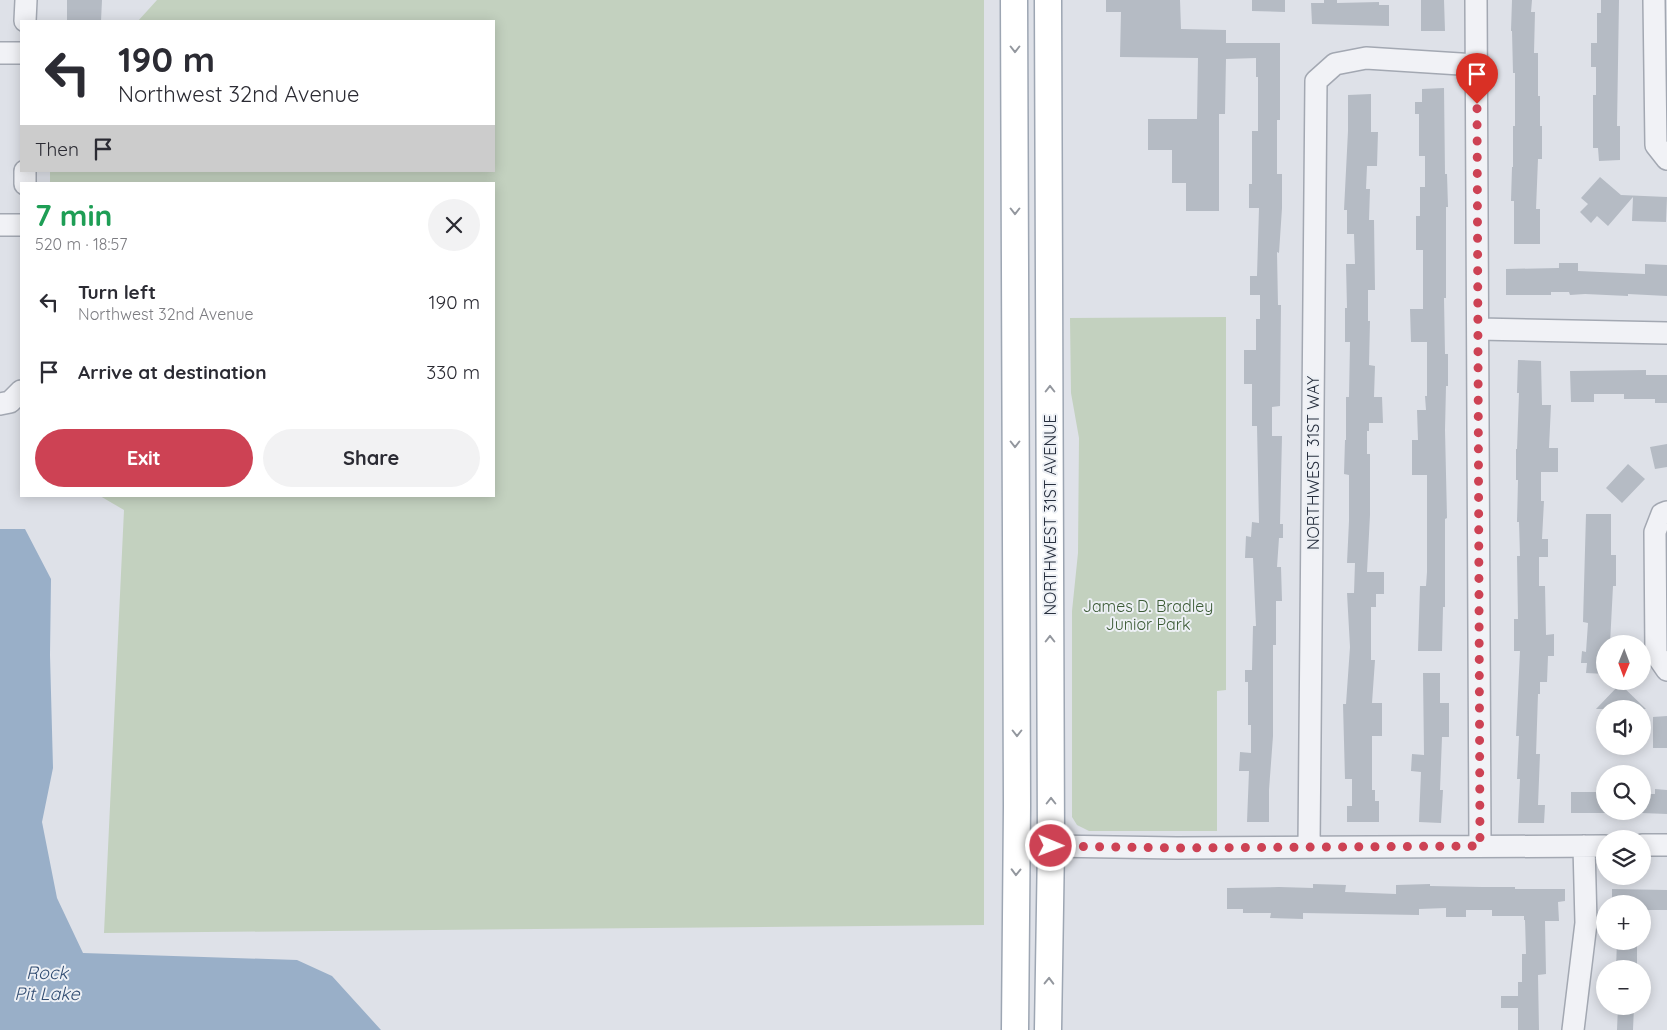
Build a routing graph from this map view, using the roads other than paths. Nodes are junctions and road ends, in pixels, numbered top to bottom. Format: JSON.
{"nodes":[{"id":1,"x":26,"y":0,"type":"edge"},
{"id":2,"x":1014,"y":0,"type":"edge"},
{"id":3,"x":1048,"y":0,"type":"edge"},
{"id":4,"x":1476,"y":0,"type":"edge"},
{"id":5,"x":1654,"y":0,"type":"edge"},
{"id":6,"x":25,"y":20,"type":"edge"},
{"id":7,"x":0,"y":53,"type":"edge"},
{"id":8,"x":20,"y":53,"type":"edge"},
{"id":9,"x":1476,"y":65,"type":"junction"},
{"id":10,"x":1662,"y":152,"type":"edge"},
{"id":11,"x":0,"y":225,"type":"edge"},
{"id":12,"x":20,"y":225,"type":"edge"},
{"id":13,"x":1478,"y":329,"type":"junction"},
{"id":14,"x":1667,"y":333,"type":"edge"},
{"id":15,"x":20,"y":391,"type":"edge"},
{"id":16,"x":0,"y":404,"type":"edge"},
{"id":17,"x":1667,"y":512,"type":"edge"},
{"id":18,"x":1666,"y":670,"type":"edge"},
{"id":19,"x":1017,"y":806,"type":"junction"},
{"id":20,"x":1667,"y":845,"type":"edge"},
{"id":21,"x":1051,"y":846,"type":"junction"},
{"id":22,"x":1309,"y":846,"type":"junction"},
{"id":23,"x":1480,"y":846,"type":"junction"},
{"id":24,"x":1584,"y":846,"type":"junction"},
{"id":25,"x":1596,"y":846,"type":"edge"},
{"id":26,"x":1651,"y":846,"type":"edge"},
{"id":27,"x":1015,"y":1030,"type":"edge"},
{"id":28,"x":1048,"y":1030,"type":"edge"},
{"id":29,"x":1573,"y":1030,"type":"edge"}],
"edges":[{"from":1,"to":6,"type":"street"},
{"from":2,"to":19,"type":"main road","name":"NORTHWEST 31ST AVENUE","one_way":true},
{"from":21,"to":3,"type":"main road","name":"NORTHWEST 31ST AVENUE","one_way":true},
{"from":4,"to":9,"type":"street"},
{"from":5,"to":10,"type":"street"},
{"from":7,"to":8,"type":"street"},
{"from":9,"to":13,"type":"street"},
{"from":9,"to":22,"type":"street","name":"NORTHWEST 31ST WAY"},
{"from":11,"to":12,"type":"street"},
{"from":13,"to":14,"type":"street"},
{"from":13,"to":23,"type":"street"},
{"from":15,"to":16,"type":"street"},
{"from":17,"to":18,"type":"street"},
{"from":19,"to":21,"type":"main road"},
{"from":19,"to":27,"type":"main road","name":"NORTHWEST 31ST AVENUE","one_way":true},
{"from":20,"to":26,"type":"street"},
{"from":21,"to":22,"type":"street"},
{"from":28,"to":21,"type":"main road","name":"NORTHWEST 31ST AVENUE","one_way":true},
{"from":22,"to":23,"type":"street"},
{"from":23,"to":24,"type":"street"},
{"from":24,"to":25,"type":"street"},
{"from":24,"to":29,"type":"street"}]}
